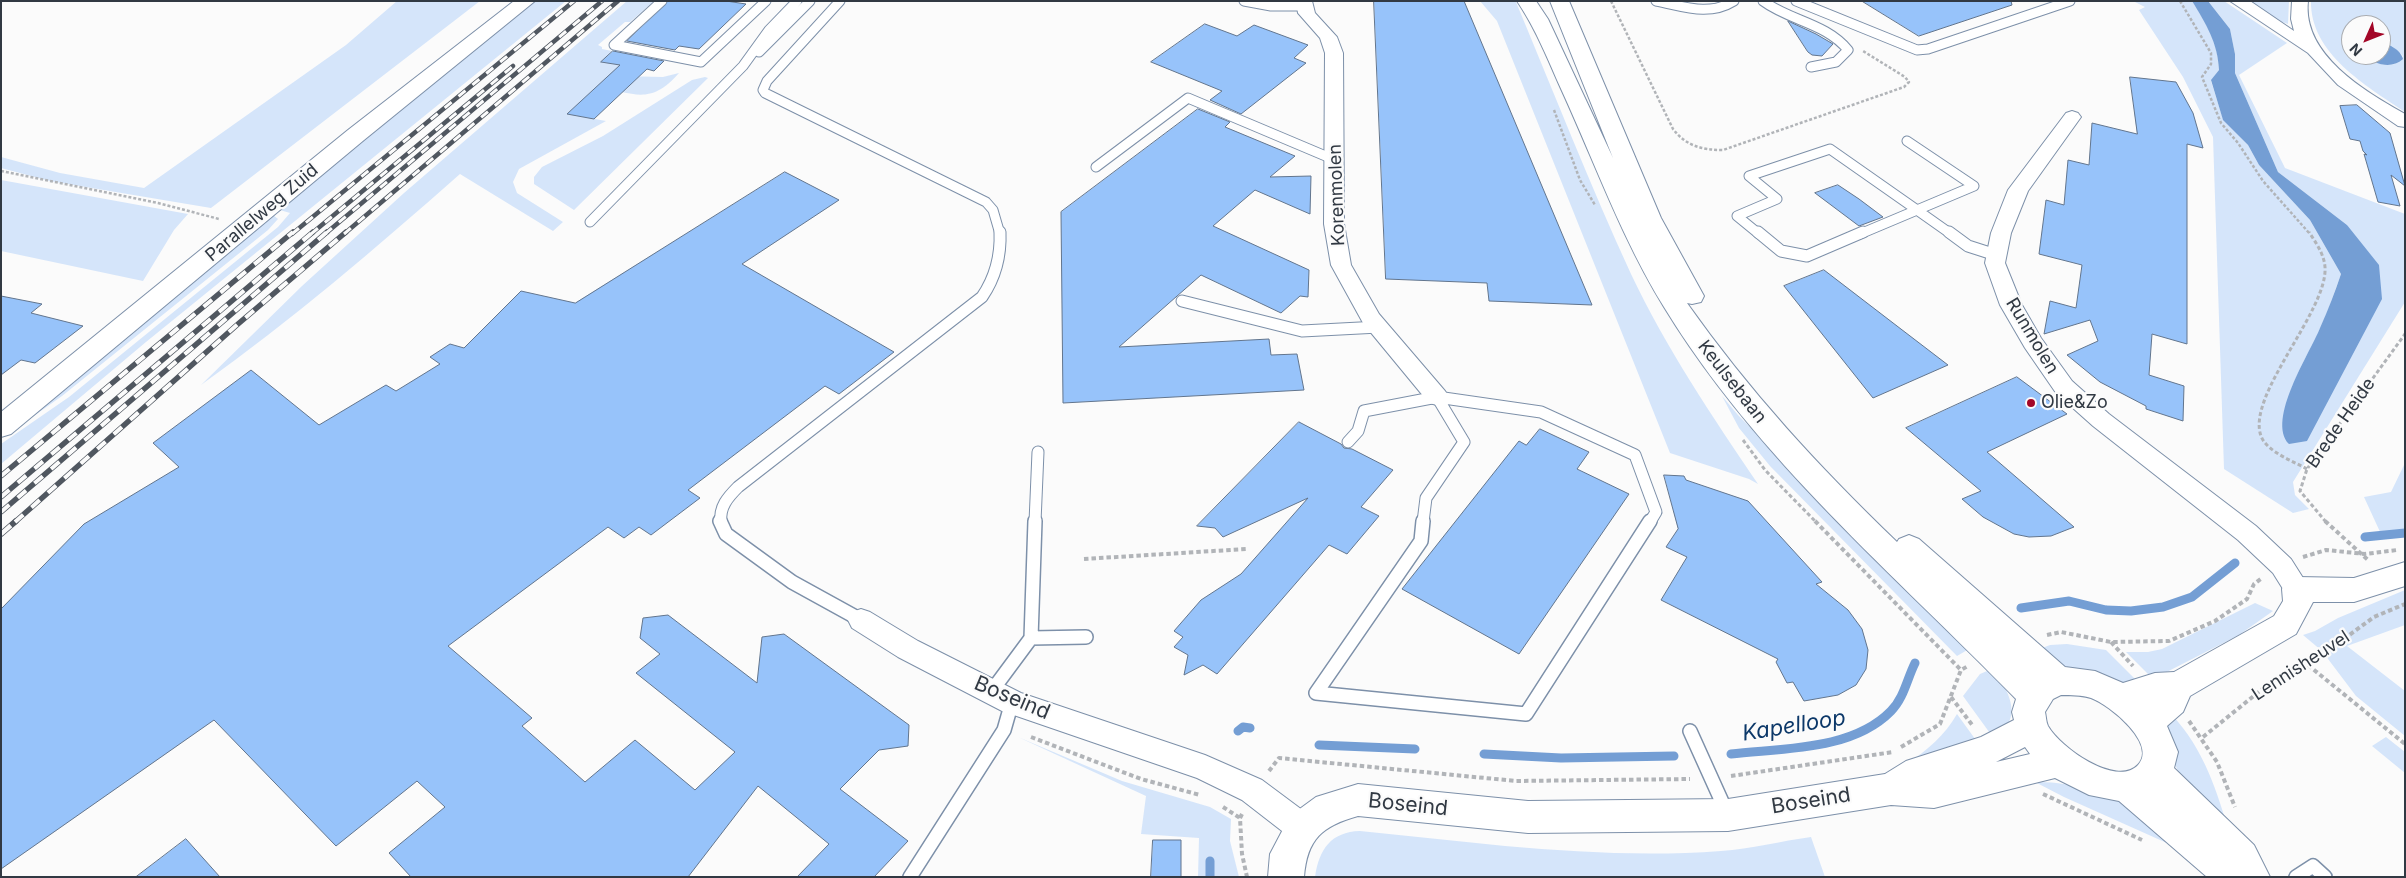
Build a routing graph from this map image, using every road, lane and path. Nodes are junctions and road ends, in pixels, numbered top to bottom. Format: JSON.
{"nodes":[{"id":1,"x":526,"y":1,"type":"edge"},
{"id":2,"x":662,"y":1,"type":"edge"},
{"id":3,"x":766,"y":1,"type":"edge"},
{"id":4,"x":797,"y":1,"type":"edge"},
{"id":5,"x":810,"y":1,"type":"edge"},
{"id":6,"x":840,"y":1,"type":"edge"},
{"id":7,"x":1244,"y":1,"type":"edge"},
{"id":8,"x":1526,"y":1,"type":"edge"},
{"id":9,"x":1559,"y":1,"type":"edge"},
{"id":10,"x":1611,"y":1,"type":"edge"},
{"id":11,"x":1656,"y":1,"type":"edge"},
{"id":12,"x":1734,"y":1,"type":"edge"},
{"id":13,"x":1763,"y":1,"type":"edge"},
{"id":14,"x":1796,"y":1,"type":"edge"},
{"id":15,"x":2070,"y":1,"type":"edge"},
{"id":16,"x":2180,"y":1,"type":"edge"},
{"id":17,"x":2238,"y":1,"type":"edge"},
{"id":18,"x":2300,"y":1,"type":"edge"},
{"id":19,"x":1304,"y":4,"type":"edge"},
{"id":20,"x":2311,"y":48,"type":"junction"},
{"id":21,"x":1848,"y":50,"type":"junction"},
{"id":22,"x":743,"y":66,"type":"junction"},
{"id":23,"x":1810,"y":67,"type":"dead end"},
{"id":24,"x":2072,"y":117,"type":"dead end"},
{"id":25,"x":2405,"y":122,"type":"edge"},
{"id":26,"x":1907,"y":141,"type":"dead end"},
{"id":27,"x":1335,"y":160,"type":"junction"},
{"id":28,"x":1096,"y":167,"type":"dead end"},
{"id":29,"x":1,"y":171,"type":"edge"},
{"id":30,"x":1916,"y":210,"type":"junction"},
{"id":31,"x":219,"y":219,"type":"dead end"},
{"id":32,"x":590,"y":222,"type":"dead end"},
{"id":33,"x":1996,"y":255,"type":"junction"},
{"id":34,"x":1182,"y":301,"type":"dead end"},
{"id":35,"x":1379,"y":327,"type":"junction"},
{"id":36,"x":2405,"y":334,"type":"edge"},
{"id":37,"x":1437,"y":397,"type":"junction"},
{"id":38,"x":1,"y":427,"type":"edge"},
{"id":39,"x":1348,"y":442,"type":"dead end"},
{"id":40,"x":1038,"y":452,"type":"dead end"},
{"id":41,"x":2307,"y":470,"type":"junction"},
{"id":42,"x":1246,"y":549,"type":"dead end"},
{"id":43,"x":2405,"y":549,"type":"edge"},
{"id":44,"x":2362,"y":554,"type":"junction"},
{"id":45,"x":1084,"y":559,"type":"dead end"},
{"id":46,"x":2405,"y":574,"type":"edge"},
{"id":47,"x":2289,"y":578,"type":"junction"},
{"id":48,"x":2405,"y":604,"type":"edge"},
{"id":49,"x":861,"y":620,"type":"joint"},
{"id":50,"x":1086,"y":637,"type":"dead end"},
{"id":51,"x":1030,"y":638,"type":"junction"},
{"id":52,"x":2111,"y":642,"type":"dead end"},
{"id":53,"x":2308,"y":665,"type":"junction"},
{"id":54,"x":2179,"y":686,"type":"junction"},
{"id":55,"x":1951,"y":696,"type":"dead end"},
{"id":56,"x":1001,"y":697,"type":"junction"},
{"id":57,"x":2120,"y":698,"type":"junction"},
{"id":58,"x":2041,"y":701,"type":"junction"},
{"id":59,"x":2148,"y":723,"type":"junction"},
{"id":60,"x":1690,"y":730,"type":"dead end"},
{"id":61,"x":1026,"y":735,"type":"dead end"},
{"id":62,"x":2405,"y":744,"type":"edge"},
{"id":63,"x":1279,"y":758,"type":"dead end"},
{"id":64,"x":2059,"y":762,"type":"junction"},
{"id":65,"x":1711,"y":779,"type":"junction"},
{"id":66,"x":2141,"y":779,"type":"junction"},
{"id":67,"x":1891,"y":789,"type":"junction"},
{"id":68,"x":1208,"y":798,"type":"dead end"},
{"id":69,"x":1216,"y":803,"type":"dead end"},
{"id":70,"x":2237,"y":814,"type":"dead end"},
{"id":71,"x":1728,"y":815,"type":"junction"},
{"id":72,"x":1240,"y":818,"type":"dead end"},
{"id":73,"x":1302,"y":828,"type":"junction"},
{"id":74,"x":910,"y":877,"type":"edge"},
{"id":75,"x":1286,"y":877,"type":"edge"},
{"id":76,"x":2236,"y":877,"type":"edge"},
{"id":77,"x":2252,"y":877,"type":"edge"},
{"id":78,"x":2296,"y":877,"type":"edge"},
{"id":79,"x":2325,"y":877,"type":"edge"}],
"edges":[{"from":1,"to":38,"type":"main road","name":"Parallelweg Zuid"},
{"from":2,"to":3,"type":"lane"},
{"from":4,"to":22,"type":"lane"},
{"from":5,"to":22,"type":"lane"},
{"from":6,"to":49,"type":"lane"},
{"from":7,"to":19,"type":"lane"},
{"from":8,"to":58,"type":"main road","name":"Keulsebaan"},
{"from":9,"to":58,"type":"main road","name":"Keulsebaan"},
{"from":10,"to":21,"type":"path"},
{"from":11,"to":12,"type":"lane"},
{"from":13,"to":21,"type":"lane"},
{"from":14,"to":15,"type":"lane"},
{"from":16,"to":41,"type":"path"},
{"from":17,"to":20,"type":"street"},
{"from":18,"to":20,"type":"street"},
{"from":19,"to":27,"type":"street","name":"Korenmolen"},
{"from":20,"to":25,"type":"street"},
{"from":21,"to":23,"type":"lane"},
{"from":22,"to":32,"type":"lane"},
{"from":24,"to":33,"type":"street","name":"Runmolen"},
{"from":26,"to":30,"type":"lane"},
{"from":27,"to":28,"type":"lane"},
{"from":27,"to":35,"type":"street","name":"Korenmolen"},
{"from":29,"to":31,"type":"path"},
{"from":30,"to":30,"type":"lane"},
{"from":30,"to":33,"type":"lane"},
{"from":33,"to":47,"type":"street","name":"Runmolen"},
{"from":34,"to":35,"type":"lane"},
{"from":35,"to":37,"type":"street","name":"Korenmolen"},
{"from":36,"to":41,"type":"path","name":"Brede Heide"},
{"from":37,"to":37,"type":"lane"},
{"from":37,"to":39,"type":"lane"},
{"from":40,"to":51,"type":"lane"},
{"from":41,"to":44,"type":"path","name":"Brede Heide"},
{"from":42,"to":45,"type":"path"},
{"from":43,"to":44,"type":"path"},
{"from":44,"to":47,"type":"path"},
{"from":46,"to":47,"type":"main road"},
{"from":47,"to":52,"type":"path"},
{"from":47,"to":54,"type":"main road"},
{"from":48,"to":53,"type":"path","name":"Lennisheuvel"},
{"from":49,"to":56,"type":"street","name":"Boseind"},
{"from":50,"to":51,"type":"lane"},
{"from":51,"to":56,"type":"lane"},
{"from":53,"to":62,"type":"path"},
{"from":53,"to":70,"type":"path","name":"Lennisheuvel"},
{"from":54,"to":57,"type":"main road"},
{"from":54,"to":59,"type":"main road"},
{"from":55,"to":65,"type":"path","name":"Boseind"},
{"from":56,"to":73,"type":"street","name":"Boseind"},
{"from":56,"to":74,"type":"lane"},
{"from":57,"to":58,"type":"main road"},
{"from":57,"to":59,"type":"main road"},
{"from":58,"to":64,"type":"main road"},
{"from":58,"to":67,"type":"main road","name":"Boseind"},
{"from":59,"to":66,"type":"main road"},
{"from":60,"to":65,"type":"lane"},
{"from":61,"to":68,"type":"path"},
{"from":63,"to":65,"type":"path","name":"Boseind"},
{"from":64,"to":66,"type":"main road"},
{"from":64,"to":67,"type":"main road","name":"Boseind"},
{"from":65,"to":71,"type":"lane"},
{"from":66,"to":76,"type":"main road"},
{"from":66,"to":77,"type":"main road"},
{"from":67,"to":71,"type":"main road","name":"Boseind"},
{"from":69,"to":72,"type":"path"},
{"from":71,"to":73,"type":"main road","name":"Boseind"},
{"from":73,"to":75,"type":"main road"},
{"from":78,"to":79,"type":"lane"}]}
